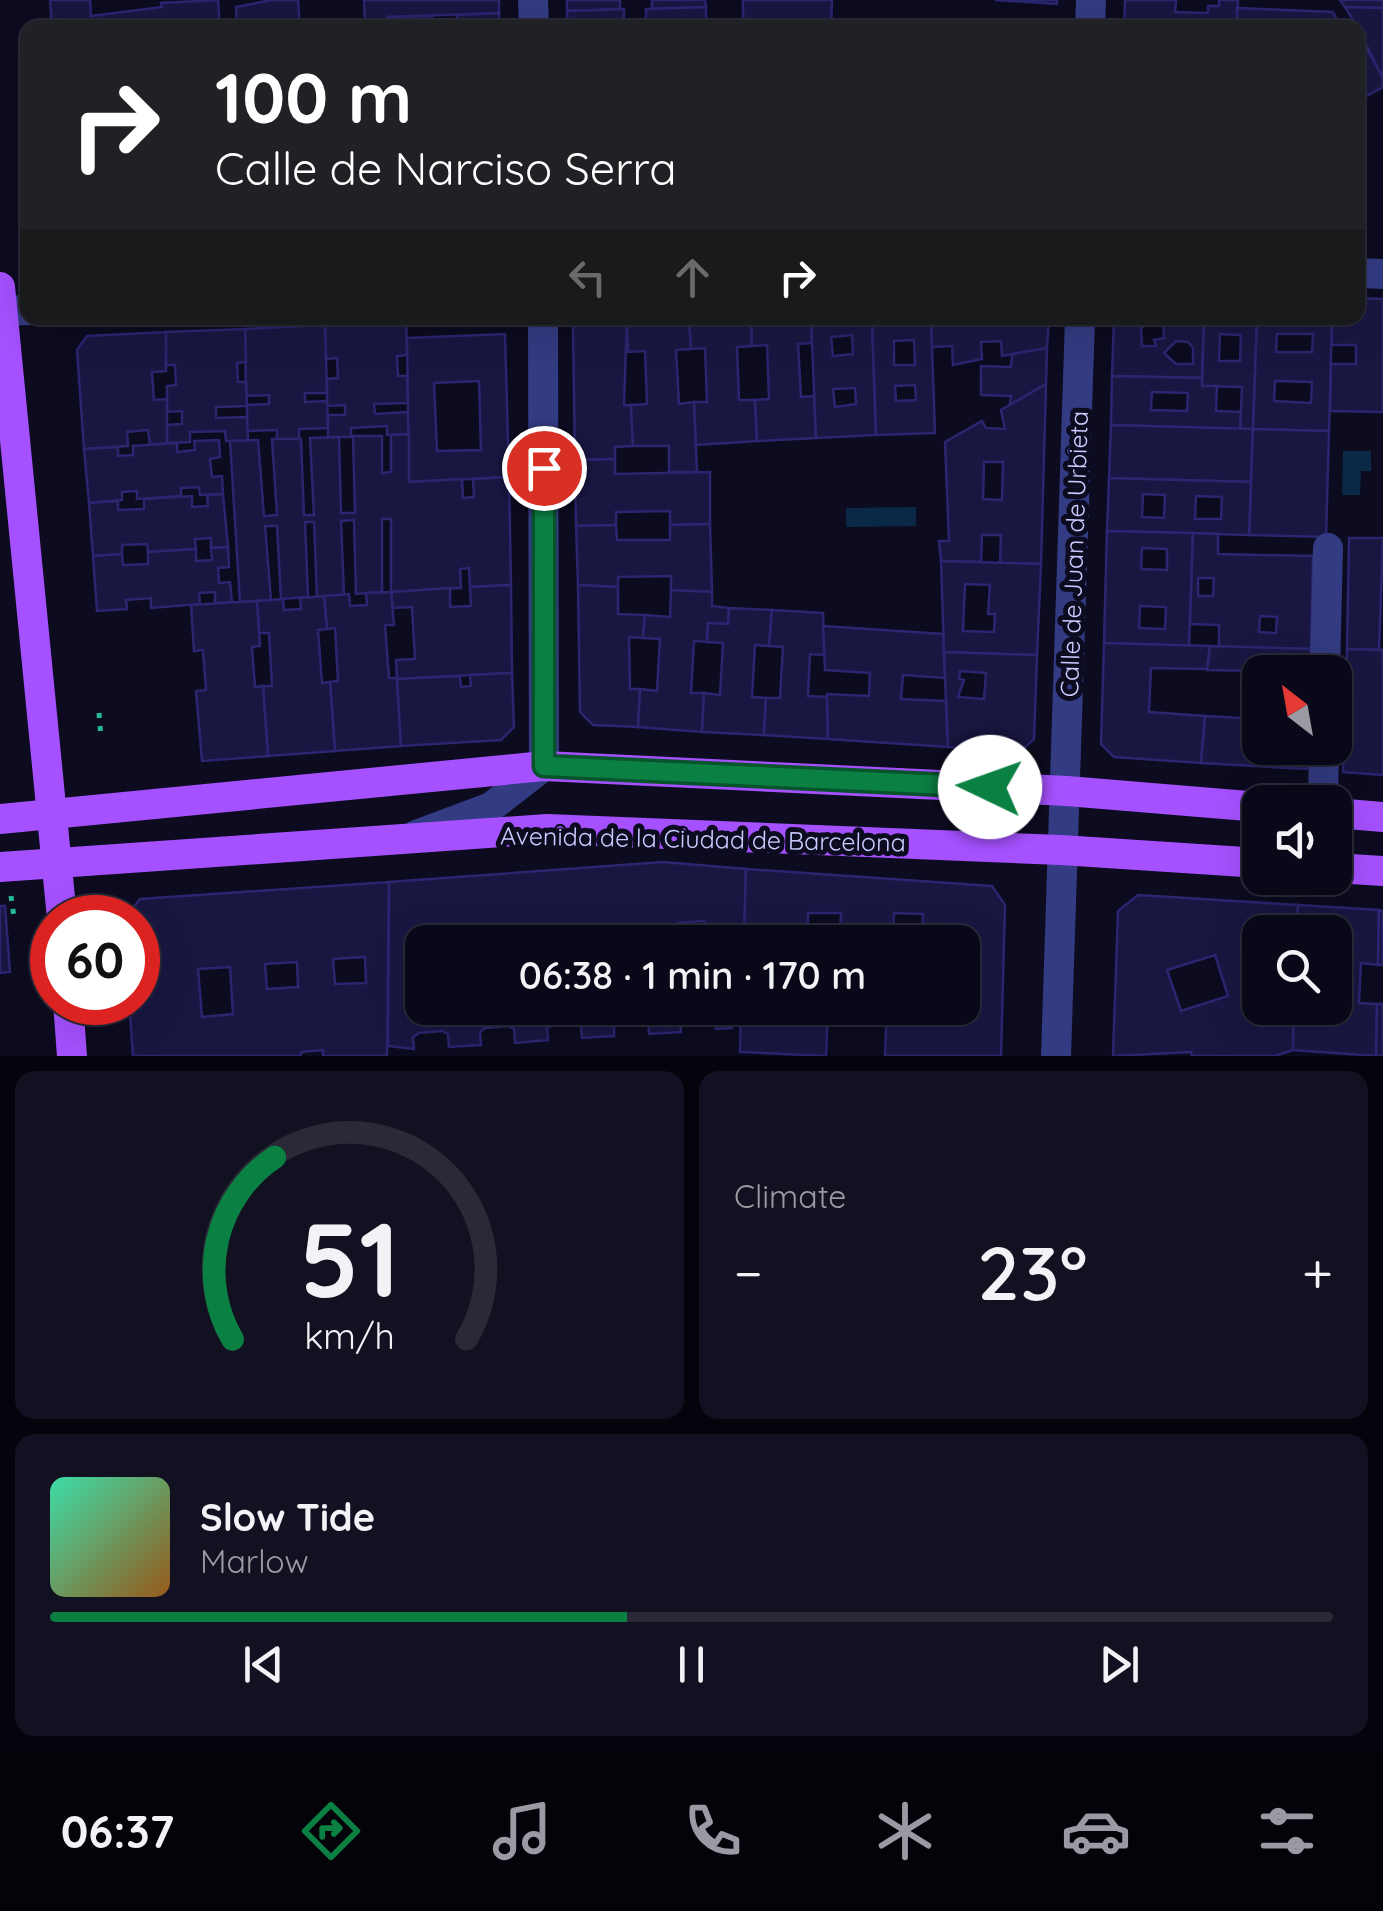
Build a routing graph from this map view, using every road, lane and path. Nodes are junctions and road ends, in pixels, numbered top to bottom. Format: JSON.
{"nodes":[{"id":1,"x":7,"y":305,"type":"edge"},
{"id":2,"x":544,"y":325,"type":"edge"},
{"id":3,"x":1080,"y":325,"type":"edge"},
{"id":4,"x":1328,"y":548,"type":"dead end"},
{"id":5,"x":1325,"y":655,"type":"edge"},
{"id":6,"x":99,"y":713,"type":"dead end"},
{"id":7,"x":102,"y":738,"type":"dead end"},
{"id":8,"x":544,"y":766,"type":"junction"},
{"id":9,"x":1067,"y":791,"type":"junction"},
{"id":10,"x":1242,"y":806,"type":"edge"},
{"id":11,"x":1352,"y":814,"type":"edge"},
{"id":12,"x":53,"y":815,"type":"junction"},
{"id":13,"x":1383,"y":817,"type":"edge"},
{"id":14,"x":0,"y":818,"type":"edge"},
{"id":15,"x":404,"y":839,"type":"junction"},
{"id":16,"x":1061,"y":850,"type":"junction"},
{"id":17,"x":1242,"y":862,"type":"edge"},
{"id":18,"x":58,"y":863,"type":"junction"},
{"id":19,"x":0,"y":867,"type":"edge"},
{"id":20,"x":1352,"y":869,"type":"edge"},
{"id":21,"x":1383,"y":871,"type":"edge"},
{"id":22,"x":60,"y":895,"type":"edge"},
{"id":23,"x":0,"y":897,"type":"edge"},
{"id":24,"x":14,"y":916,"type":"dead end"},
{"id":25,"x":70,"y":1025,"type":"edge"},
{"id":26,"x":72,"y":1056,"type":"edge"},
{"id":27,"x":1056,"y":1056,"type":"edge"}],
"edges":[{"from":1,"to":12,"type":"main road"},
{"from":2,"to":8,"type":"street"},
{"from":3,"to":9,"type":"street","name":"Calle de Juan de Urbieta"},
{"from":4,"to":5,"type":"street"},
{"from":6,"to":7,"type":"path"},
{"from":8,"to":9,"type":"main road"},
{"from":8,"to":12,"type":"main road"},
{"from":8,"to":15,"type":"street","name":"Avenida de la Ciudad de Barcelona"},
{"from":9,"to":10,"type":"main road"},
{"from":9,"to":16,"type":"street"},
{"from":11,"to":13,"type":"main road"},
{"from":12,"to":14,"type":"main road"},
{"from":12,"to":18,"type":"main road"},
{"from":15,"to":16,"type":"main road","name":"Avenida de la Ciudad de Barcelona"},
{"from":15,"to":18,"type":"main road","name":"Avenida de la Ciudad de Barcelona"},
{"from":16,"to":17,"type":"main road","name":"Avenida de la Ciudad de Barcelona"},
{"from":16,"to":27,"type":"street"},
{"from":18,"to":19,"type":"main road","name":"Avenida de la Ciudad de Barcelona"},
{"from":18,"to":22,"type":"main road"},
{"from":20,"to":21,"type":"main road"},
{"from":23,"to":24,"type":"path"},
{"from":25,"to":26,"type":"main road"}]}
